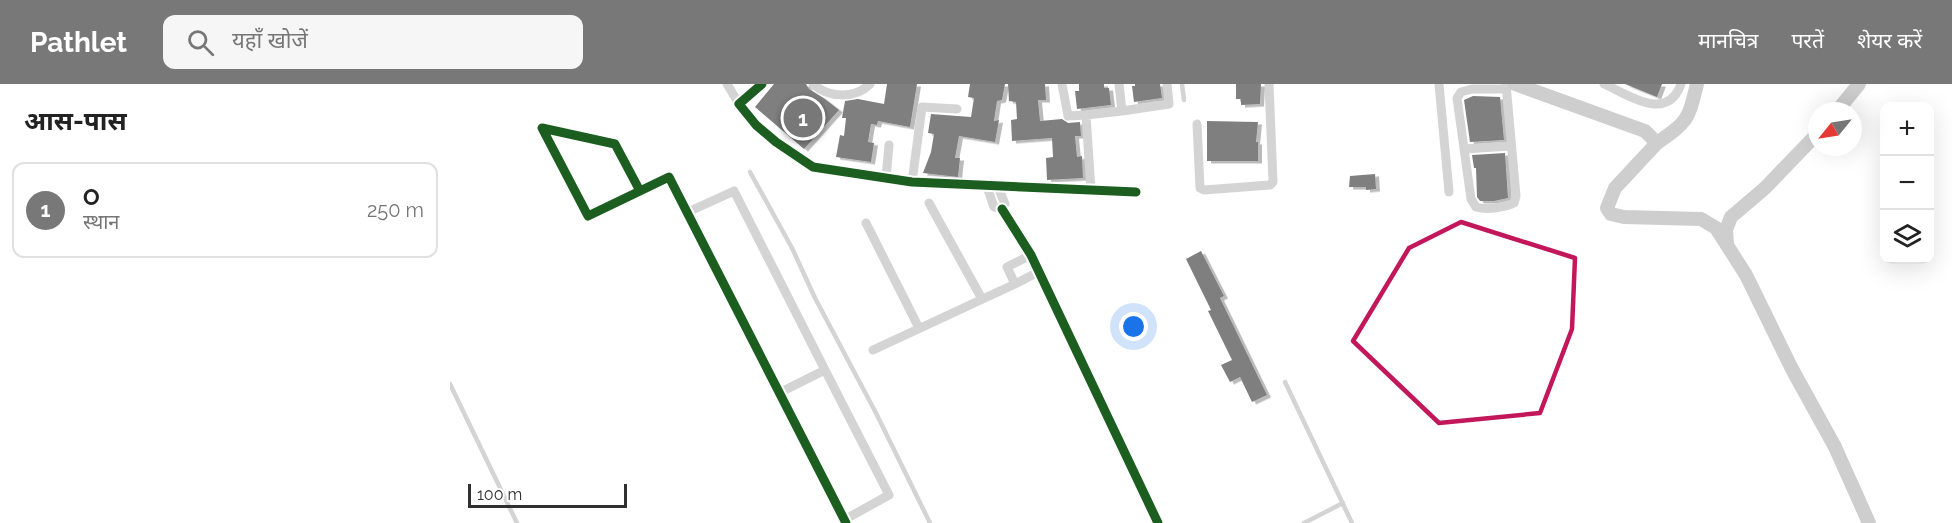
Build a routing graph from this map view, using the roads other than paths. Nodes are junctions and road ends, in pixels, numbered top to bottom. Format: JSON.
{"nodes":[{"id":1,"x":728,"y":84,"type":"edge"},
{"id":2,"x":762,"y":84,"type":"edge"},
{"id":3,"x":813,"y":84,"type":"edge"},
{"id":4,"x":870,"y":84,"type":"edge"},
{"id":5,"x":1062,"y":84,"type":"edge"},
{"id":6,"x":1119,"y":84,"type":"edge"},
{"id":7,"x":1167,"y":84,"type":"edge"},
{"id":8,"x":1182,"y":84,"type":"edge"},
{"id":9,"x":1269,"y":84,"type":"edge"},
{"id":10,"x":1438,"y":84,"type":"edge"},
{"id":11,"x":1604,"y":84,"type":"edge"},
{"id":12,"x":1681,"y":84,"type":"edge"},
{"id":13,"x":1697,"y":84,"type":"edge"},
{"id":14,"x":1859,"y":84,"type":"edge"},
{"id":15,"x":1509,"y":86,"type":"edge"},
{"id":16,"x":1184,"y":100,"type":"dead end"},
{"id":17,"x":1844,"y":102,"type":"edge"},
{"id":18,"x":739,"y":104,"type":"junction"},
{"id":19,"x":957,"y":109,"type":"dead end"},
{"id":20,"x":1122,"y":111,"type":"junction"},
{"id":21,"x":1086,"y":115,"type":"junction"},
{"id":22,"x":1197,"y":124,"type":"dead end"},
{"id":23,"x":1657,"y":143,"type":"junction"},
{"id":24,"x":1808,"y":144,"type":"edge"},
{"id":25,"x":890,"y":145,"type":"dead end"},
{"id":26,"x":1510,"y":146,"type":"junction"},
{"id":27,"x":1464,"y":149,"type":"junction"},
{"id":28,"x":750,"y":172,"type":"dead end"},
{"id":29,"x":886,"y":178,"type":"junction"},
{"id":30,"x":912,"y":182,"type":"junction"},
{"id":31,"x":987,"y":187,"type":"junction"},
{"id":32,"x":998,"y":187,"type":"junction"},
{"id":33,"x":1091,"y":190,"type":"junction"},
{"id":34,"x":640,"y":191,"type":"junction"},
{"id":35,"x":1136,"y":192,"type":"dead end"},
{"id":36,"x":1449,"y":192,"type":"dead end"},
{"id":37,"x":929,"y":203,"type":"dead end"},
{"id":38,"x":1002,"y":209,"type":"junction"},
{"id":39,"x":687,"y":212,"type":"junction"},
{"id":40,"x":866,"y":223,"type":"dead end"},
{"id":41,"x":1727,"y":245,"type":"junction"},
{"id":42,"x":1031,"y":255,"type":"junction"},
{"id":43,"x":1038,"y":272,"type":"junction"},
{"id":44,"x":1015,"y":284,"type":"junction"},
{"id":45,"x":982,"y":299,"type":"junction"},
{"id":46,"x":919,"y":328,"type":"junction"},
{"id":47,"x":873,"y":350,"type":"dead end"},
{"id":48,"x":825,"y":370,"type":"junction"},
{"id":49,"x":1285,"y":382,"type":"dead end"},
{"id":50,"x":450,"y":384,"type":"edge"},
{"id":51,"x":779,"y":393,"type":"junction"},
{"id":52,"x":1343,"y":503,"type":"junction"},
{"id":53,"x":845,"y":521,"type":"edge"},
{"id":54,"x":517,"y":523,"type":"edge"},
{"id":55,"x":930,"y":523,"type":"edge"},
{"id":56,"x":1158,"y":523,"type":"edge"},
{"id":57,"x":1304,"y":523,"type":"edge"},
{"id":58,"x":1352,"y":523,"type":"edge"},
{"id":59,"x":1869,"y":523,"type":"edge"}],
"edges":[{"from":1,"to":18,"type":"street"},
{"from":2,"to":18,"type":"street"},
{"from":3,"to":4,"type":"street"},
{"from":5,"to":21,"type":"street"},
{"from":6,"to":20,"type":"street"},
{"from":7,"to":20,"type":"street"},
{"from":8,"to":16,"type":"lane"},
{"from":9,"to":22,"type":"street"},
{"from":10,"to":36,"type":"street"},
{"from":11,"to":12,"type":"street"},
{"from":13,"to":23,"type":"main road"},
{"from":14,"to":17,"type":"main road"},
{"from":15,"to":23,"type":"main road"},
{"from":15,"to":26,"type":"street"},
{"from":15,"to":27,"type":"street"},
{"from":18,"to":29,"type":"street"},
{"from":19,"to":30,"type":"street"},
{"from":20,"to":21,"type":"street"},
{"from":21,"to":33,"type":"street"},
{"from":23,"to":41,"type":"main road"},
{"from":24,"to":41,"type":"main road"},
{"from":25,"to":29,"type":"street"},
{"from":26,"to":27,"type":"street"},
{"from":26,"to":27,"type":"street"},
{"from":28,"to":55,"type":"lane"},
{"from":29,"to":30,"type":"street"},
{"from":30,"to":31,"type":"street"},
{"from":31,"to":32,"type":"street"},
{"from":31,"to":38,"type":"street"},
{"from":32,"to":33,"type":"street"},
{"from":32,"to":38,"type":"street"},
{"from":33,"to":35,"type":"street"},
{"from":34,"to":34,"type":"street"},
{"from":34,"to":39,"type":"street"},
{"from":37,"to":45,"type":"street"},
{"from":38,"to":42,"type":"street"},
{"from":39,"to":48,"type":"street"},
{"from":39,"to":51,"type":"street"},
{"from":40,"to":46,"type":"street"},
{"from":41,"to":59,"type":"main road"},
{"from":42,"to":43,"type":"street"},
{"from":42,"to":44,"type":"street"},
{"from":43,"to":44,"type":"street"},
{"from":43,"to":56,"type":"street"},
{"from":44,"to":45,"type":"street"},
{"from":45,"to":46,"type":"street"},
{"from":46,"to":47,"type":"street"},
{"from":48,"to":51,"type":"street"},
{"from":48,"to":53,"type":"street"},
{"from":49,"to":52,"type":"lane"},
{"from":50,"to":54,"type":"lane"},
{"from":51,"to":53,"type":"street"},
{"from":52,"to":57,"type":"lane"},
{"from":52,"to":58,"type":"lane"}]}
